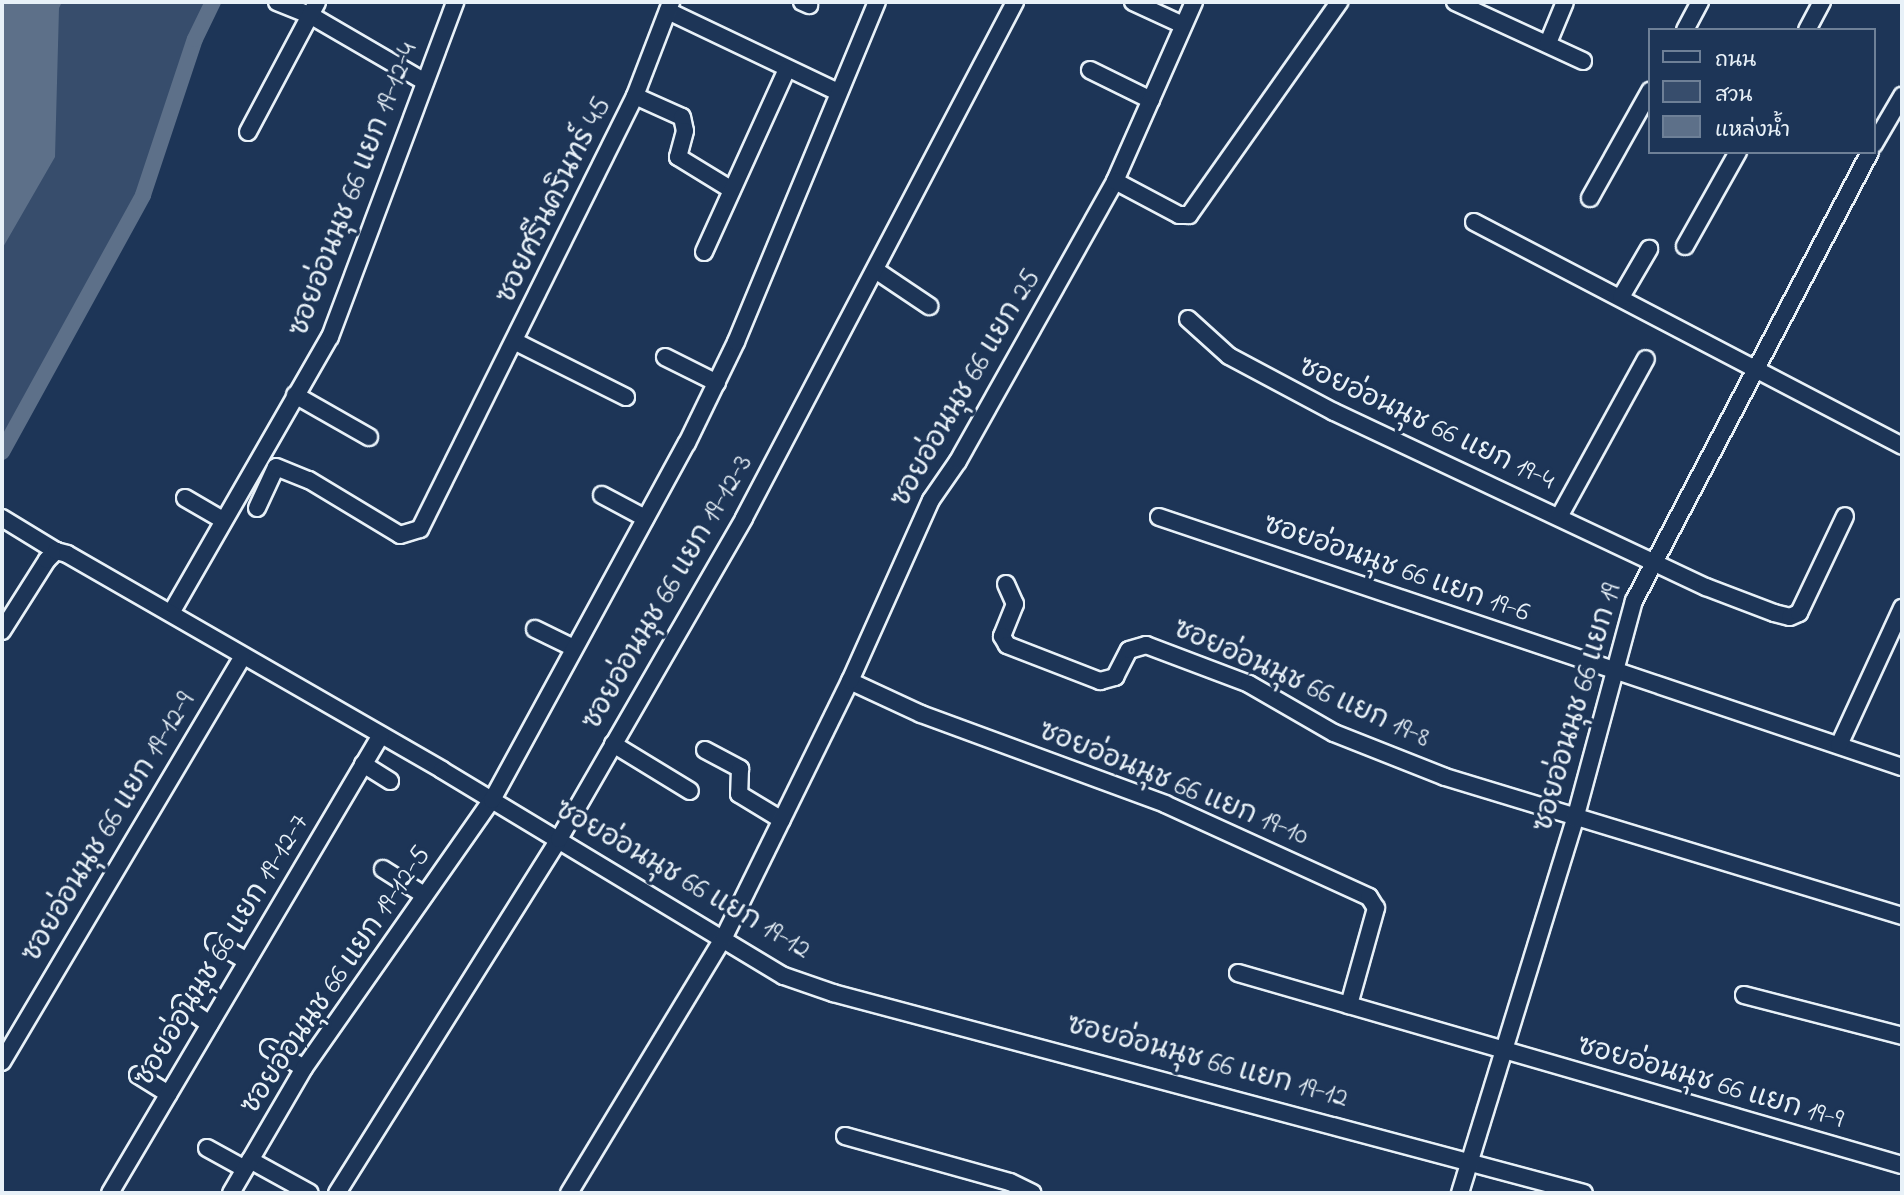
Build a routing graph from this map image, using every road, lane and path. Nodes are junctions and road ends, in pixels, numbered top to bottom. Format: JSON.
{"nodes":[{"id":1,"x":277,"y":2,"type":"edge"},
{"id":2,"x":455,"y":2,"type":"edge"},
{"id":3,"x":877,"y":2,"type":"edge"},
{"id":4,"x":1015,"y":2,"type":"edge"},
{"id":5,"x":1133,"y":2,"type":"edge"},
{"id":6,"x":1194,"y":2,"type":"edge"},
{"id":7,"x":1339,"y":2,"type":"edge"},
{"id":8,"x":1455,"y":2,"type":"edge"},
{"id":9,"x":1565,"y":2,"type":"edge"},
{"id":10,"x":1700,"y":2,"type":"edge"},
{"id":11,"x":1822,"y":2,"type":"edge"},
{"id":12,"x":670,"y":6,"type":"edge"},
{"id":13,"x":313,"y":8,"type":"edge"},
{"id":14,"x":1183,"y":25,"type":"junction"},
{"id":15,"x":1686,"y":28,"type":"edge"},
{"id":16,"x":1808,"y":28,"type":"edge"},
{"id":17,"x":1548,"y":43,"type":"junction"},
{"id":18,"x":1583,"y":61,"type":"dead end"},
{"id":19,"x":787,"y":69,"type":"junction"},
{"id":20,"x":1090,"y":70,"type":"dead end"},
{"id":21,"x":425,"y":82,"type":"junction"},
{"id":22,"x":836,"y":91,"type":"junction"},
{"id":23,"x":1648,"y":95,"type":"edge"},
{"id":24,"x":635,"y":96,"type":"junction"},
{"id":25,"x":1902,"y":96,"type":"edge"},
{"id":26,"x":1151,"y":100,"type":"junction"},
{"id":27,"x":248,"y":132,"type":"dead end"},
{"id":28,"x":1876,"y":142,"type":"edge"},
{"id":29,"x":1737,"y":154,"type":"edge"},
{"id":30,"x":1869,"y":154,"type":"edge"},
{"id":31,"x":1115,"y":181,"type":"junction"},
{"id":32,"x":732,"y":190,"type":"junction"},
{"id":33,"x":1590,"y":198,"type":"dead end"},
{"id":34,"x":1474,"y":222,"type":"dead end"},
{"id":35,"x":1685,"y":246,"type":"dead end"},
{"id":36,"x":1649,"y":249,"type":"dead end"},
{"id":37,"x":704,"y":252,"type":"dead end"},
{"id":38,"x":877,"y":271,"type":"junction"},
{"id":39,"x":1621,"y":297,"type":"junction"},
{"id":40,"x":929,"y":306,"type":"dead end"},
{"id":41,"x":1188,"y":318,"type":"dead end"},
{"id":42,"x":516,"y":342,"type":"junction"},
{"id":43,"x":665,"y":357,"type":"dead end"},
{"id":44,"x":1646,"y":359,"type":"dead end"},
{"id":45,"x":1756,"y":366,"type":"junction"},
{"id":46,"x":717,"y":383,"type":"junction"},
{"id":47,"x":295,"y":395,"type":"junction"},
{"id":48,"x":626,"y":397,"type":"dead end"},
{"id":49,"x":369,"y":437,"type":"dead end"},
{"id":50,"x":1902,"y":446,"type":"edge"},
{"id":51,"x":602,"y":495,"type":"dead end"},
{"id":52,"x":185,"y":498,"type":"dead end"},
{"id":53,"x":257,"y":508,"type":"dead end"},
{"id":54,"x":1845,"y":516,"type":"dead end"},
{"id":55,"x":1159,"y":517,"type":"dead end"},
{"id":56,"x":1559,"y":517,"type":"junction"},
{"id":57,"x":2,"y":518,"type":"edge"},
{"id":58,"x":645,"y":518,"type":"junction"},
{"id":59,"x":223,"y":520,"type":"junction"},
{"id":60,"x":56,"y":551,"type":"junction"},
{"id":61,"x":1653,"y":562,"type":"junction"},
{"id":62,"x":1006,"y":584,"type":"dead end"},
{"id":63,"x":1902,"y":611,"type":"edge"},
{"id":64,"x":171,"y":613,"type":"junction"},
{"id":65,"x":535,"y":629,"type":"dead end"},
{"id":66,"x":2,"y":631,"type":"edge"},
{"id":67,"x":574,"y":648,"type":"junction"},
{"id":68,"x":242,"y":657,"type":"junction"},
{"id":69,"x":1616,"y":672,"type":"junction"},
{"id":70,"x":850,"y":681,"type":"junction"},
{"id":71,"x":381,"y":735,"type":"junction"},
{"id":72,"x":613,"y":744,"type":"junction"},
{"id":73,"x":1839,"y":746,"type":"junction"},
{"id":74,"x":705,"y":750,"type":"dead end"},
{"id":75,"x":363,"y":764,"type":"junction"},
{"id":76,"x":1902,"y":766,"type":"edge"},
{"id":77,"x":390,"y":781,"type":"dead end"},
{"id":78,"x":690,"y":791,"type":"dead end"},
{"id":79,"x":492,"y":800,"type":"junction"},
{"id":80,"x":782,"y":820,"type":"junction"},
{"id":81,"x":1575,"y":820,"type":"junction"},
{"id":82,"x":559,"y":839,"type":"junction"},
{"id":83,"x":383,"y":869,"type":"dead end"},
{"id":84,"x":424,"y":895,"type":"junction"},
{"id":85,"x":1902,"y":916,"type":"edge"},
{"id":86,"x":724,"y":937,"type":"junction"},
{"id":87,"x":214,"y":942,"type":"dead end"},
{"id":88,"x":247,"y":961,"type":"junction"},
{"id":89,"x":1238,"y":972,"type":"dead end"},
{"id":90,"x":1744,"y":995,"type":"dead end"},
{"id":91,"x":181,"y":1004,"type":"dead end"},
{"id":92,"x":1349,"y":1005,"type":"junction"},
{"id":93,"x":210,"y":1024,"type":"junction"},
{"id":94,"x":1902,"y":1036,"type":"edge"},
{"id":95,"x":269,"y":1048,"type":"dead end"},
{"id":96,"x":1503,"y":1053,"type":"junction"},
{"id":97,"x":2,"y":1062,"type":"edge"},
{"id":98,"x":304,"y":1068,"type":"junction"},
{"id":99,"x":138,"y":1075,"type":"dead end"},
{"id":100,"x":169,"y":1094,"type":"junction"},
{"id":101,"x":845,"y":1136,"type":"dead end"},
{"id":102,"x":207,"y":1148,"type":"dead end"},
{"id":103,"x":1469,"y":1162,"type":"junction"},
{"id":104,"x":247,"y":1165,"type":"junction"},
{"id":105,"x":1902,"y":1165,"type":"edge"},
{"id":106,"x":110,"y":1193,"type":"edge"},
{"id":107,"x":231,"y":1193,"type":"edge"},
{"id":108,"x":310,"y":1193,"type":"edge"},
{"id":109,"x":337,"y":1193,"type":"edge"},
{"id":110,"x":569,"y":1193,"type":"edge"},
{"id":111,"x":1033,"y":1193,"type":"edge"},
{"id":112,"x":1460,"y":1193,"type":"edge"},
{"id":113,"x":1584,"y":1193,"type":"edge"}],
"edges":[{"from":1,"to":13,"type":"street"},
{"from":2,"to":21,"type":"street","name":"ซอยอ่อนนุช 66 แยก 19-12-4"},
{"from":3,"to":22,"type":"street","name":"ซอยอ่อนนุช 66 แยก 19-12-5"},
{"from":4,"to":38,"type":"street","name":"ซอยอ่อนนุช 66 แยก 19-12-3"},
{"from":5,"to":14,"type":"street"},
{"from":6,"to":14,"type":"street","name":"ซอยอ่อนนุช 66 แยก 25"},
{"from":7,"to":31,"type":"street"},
{"from":8,"to":17,"type":"street"},
{"from":9,"to":17,"type":"street"},
{"from":10,"to":15,"type":"street"},
{"from":11,"to":16,"type":"street"},
{"from":12,"to":19,"type":"street"},
{"from":12,"to":24,"type":"street","name":"ซอยศรีนครินทร์ 45"},
{"from":13,"to":21,"type":"street"},
{"from":13,"to":27,"type":"street"},
{"from":14,"to":26,"type":"street","name":"ซอยอ่อนนุช 66 แยก 25"},
{"from":17,"to":18,"type":"street"},
{"from":19,"to":22,"type":"street"},
{"from":19,"to":32,"type":"street"},
{"from":20,"to":26,"type":"street"},
{"from":21,"to":47,"type":"street","name":"ซอยอ่อนนุช 66 แยก 19-12-4"},
{"from":22,"to":46,"type":"street","name":"ซอยอ่อนนุช 66 แยก 19-12-5"},
{"from":23,"to":33,"type":"street"},
{"from":24,"to":32,"type":"street"},
{"from":24,"to":42,"type":"street","name":"ซอยศรีนครินทร์ 45"},
{"from":25,"to":28,"type":"street"},
{"from":26,"to":31,"type":"street","name":"ซอยอ่อนนุช 66 แยก 25"},
{"from":29,"to":35,"type":"street"},
{"from":30,"to":45,"type":"street","name":"ซอยอ่อนนุช 66 แยก 19"},
{"from":31,"to":70,"type":"street","name":"ซอยอ่อนนุช 66 แยก 25"},
{"from":32,"to":37,"type":"street"},
{"from":34,"to":39,"type":"street"},
{"from":36,"to":39,"type":"street"},
{"from":38,"to":40,"type":"street"},
{"from":38,"to":72,"type":"street","name":"ซอยอ่อนนุช 66 แยก 19-12-3"},
{"from":39,"to":45,"type":"street"},
{"from":41,"to":56,"type":"street","name":"ซอยอ่อนนุช 66 แยก 19-4"},
{"from":42,"to":48,"type":"street"},
{"from":42,"to":53,"type":"street","name":"ซอยศรีนครินทร์ 45"},
{"from":43,"to":46,"type":"street"},
{"from":44,"to":56,"type":"street"},
{"from":45,"to":50,"type":"street"},
{"from":45,"to":61,"type":"street","name":"ซอยอ่อนนุช 66 แยก 19"},
{"from":46,"to":58,"type":"street","name":"ซอยอ่อนนุช 66 แยก 19-12-5"},
{"from":47,"to":49,"type":"street"},
{"from":47,"to":59,"type":"street","name":"ซอยอ่อนนุช 66 แยก 19-12-4"},
{"from":51,"to":58,"type":"street"},
{"from":52,"to":59,"type":"street"},
{"from":54,"to":61,"type":"street","name":"ซอยอ่อนนุช 66 แยก 19-4"},
{"from":55,"to":69,"type":"street","name":"ซอยอ่อนนุช 66 แยก 19-6"},
{"from":56,"to":61,"type":"street","name":"ซอยอ่อนนุช 66 แยก 19-4"},
{"from":57,"to":60,"type":"street","name":"ซอยอ่อนนุช 66 แยก 19-12"},
{"from":58,"to":67,"type":"street","name":"ซอยอ่อนนุช 66 แยก 19-12-5"},
{"from":59,"to":64,"type":"street","name":"ซอยอ่อนนุช 66 แยก 19-12-4"},
{"from":60,"to":64,"type":"street","name":"ซอยอ่อนนุช 66 แยก 19-12"},
{"from":60,"to":66,"type":"street"},
{"from":61,"to":69,"type":"street","name":"ซอยอ่อนนุช 66 แยก 19"},
{"from":62,"to":81,"type":"street","name":"ซอยอ่อนนุช 66 แยก 19-8"},
{"from":63,"to":73,"type":"street"},
{"from":64,"to":68,"type":"street","name":"ซอยอ่อนนุช 66 แยก 19-12"},
{"from":65,"to":67,"type":"street"},
{"from":67,"to":79,"type":"street","name":"ซอยอ่อนนุช 66 แยก 19-12-5"},
{"from":68,"to":71,"type":"street","name":"ซอยอ่อนนุช 66 แยก 19-12"},
{"from":68,"to":97,"type":"street","name":"ซอยอ่อนนุช 66 แยก 19-12-9"},
{"from":69,"to":73,"type":"street","name":"ซอยอ่อนนุช 66 แยก 19-6"},
{"from":69,"to":81,"type":"street","name":"ซอยอ่อนนุช 66 แยก 19"},
{"from":70,"to":80,"type":"street","name":"ซอยอ่อนนุช 66 แยก 25"},
{"from":70,"to":92,"type":"street","name":"ซอยอ่อนนุช 66 แยก 19-10"},
{"from":71,"to":75,"type":"street","name":"ซอยอ่อนนุช 66 แยก 19-12-7"},
{"from":71,"to":79,"type":"street","name":"ซอยอ่อนนุช 66 แยก 19-12"},
{"from":72,"to":78,"type":"street"},
{"from":72,"to":82,"type":"street","name":"ซอยอ่อนนุช 66 แยก 19-12-3"},
{"from":73,"to":76,"type":"street","name":"ซอยอ่อนนุช 66 แยก 19-6"},
{"from":74,"to":80,"type":"street"},
{"from":75,"to":77,"type":"street"},
{"from":75,"to":88,"type":"street","name":"ซอยอ่อนนุช 66 แยก 19-12-7"},
{"from":79,"to":82,"type":"street","name":"ซอยอ่อนนุช 66 แยก 19-12"},
{"from":79,"to":84,"type":"street","name":"ซอยอ่อนนุช 66 แยก 19-12-5"},
{"from":80,"to":86,"type":"street","name":"ซอยอ่อนนุช 66 แยก 25"},
{"from":81,"to":85,"type":"street","name":"ซอยอ่อนนุช 66 แยก 19-8"},
{"from":81,"to":96,"type":"street","name":"ซอยอ่อนนุช 66 แยก 19"},
{"from":82,"to":86,"type":"street","name":"ซอยอ่อนนุช 66 แยก 19-12"},
{"from":82,"to":109,"type":"street","name":"ซอยอ่อนนุช 66 แยก 19-12-3"},
{"from":83,"to":84,"type":"street"},
{"from":84,"to":98,"type":"street","name":"ซอยอ่อนนุช 66 แยก 19-12-5"},
{"from":86,"to":103,"type":"street","name":"ซอยอ่อนนุช 66 แยก 19-12"},
{"from":86,"to":110,"type":"street","name":"ซอยอ่อนนุช 66 แยก 25"},
{"from":87,"to":88,"type":"street"},
{"from":88,"to":93,"type":"street","name":"ซอยอ่อนนุช 66 แยก 19-12-7"},
{"from":89,"to":92,"type":"street"},
{"from":90,"to":94,"type":"street"},
{"from":91,"to":93,"type":"street"},
{"from":92,"to":96,"type":"street"},
{"from":93,"to":100,"type":"street","name":"ซอยอ่อนนุช 66 แยก 19-12-7"},
{"from":95,"to":98,"type":"street"},
{"from":96,"to":103,"type":"street","name":"ซอยอ่อนนุช 66 แยก 19"},
{"from":96,"to":105,"type":"street","name":"ซอยอ่อนนุช 66 แยก 19-9"},
{"from":98,"to":104,"type":"street","name":"ซอยอ่อนนุช 66 แยก 19-12-5"},
{"from":99,"to":100,"type":"street"},
{"from":100,"to":106,"type":"street","name":"ซอยอ่อนนุช 66 แยก 19-12-7"},
{"from":101,"to":111,"type":"street"},
{"from":102,"to":104,"type":"street"},
{"from":103,"to":112,"type":"street","name":"ซอยอ่อนนุช 66 แยก 19"},
{"from":103,"to":113,"type":"street","name":"ซอยอ่อนนุช 66 แยก 19-12"},
{"from":104,"to":107,"type":"street","name":"ซอยอ่อนนุช 66 แยก 19-12-5"},
{"from":104,"to":108,"type":"street"}]}
